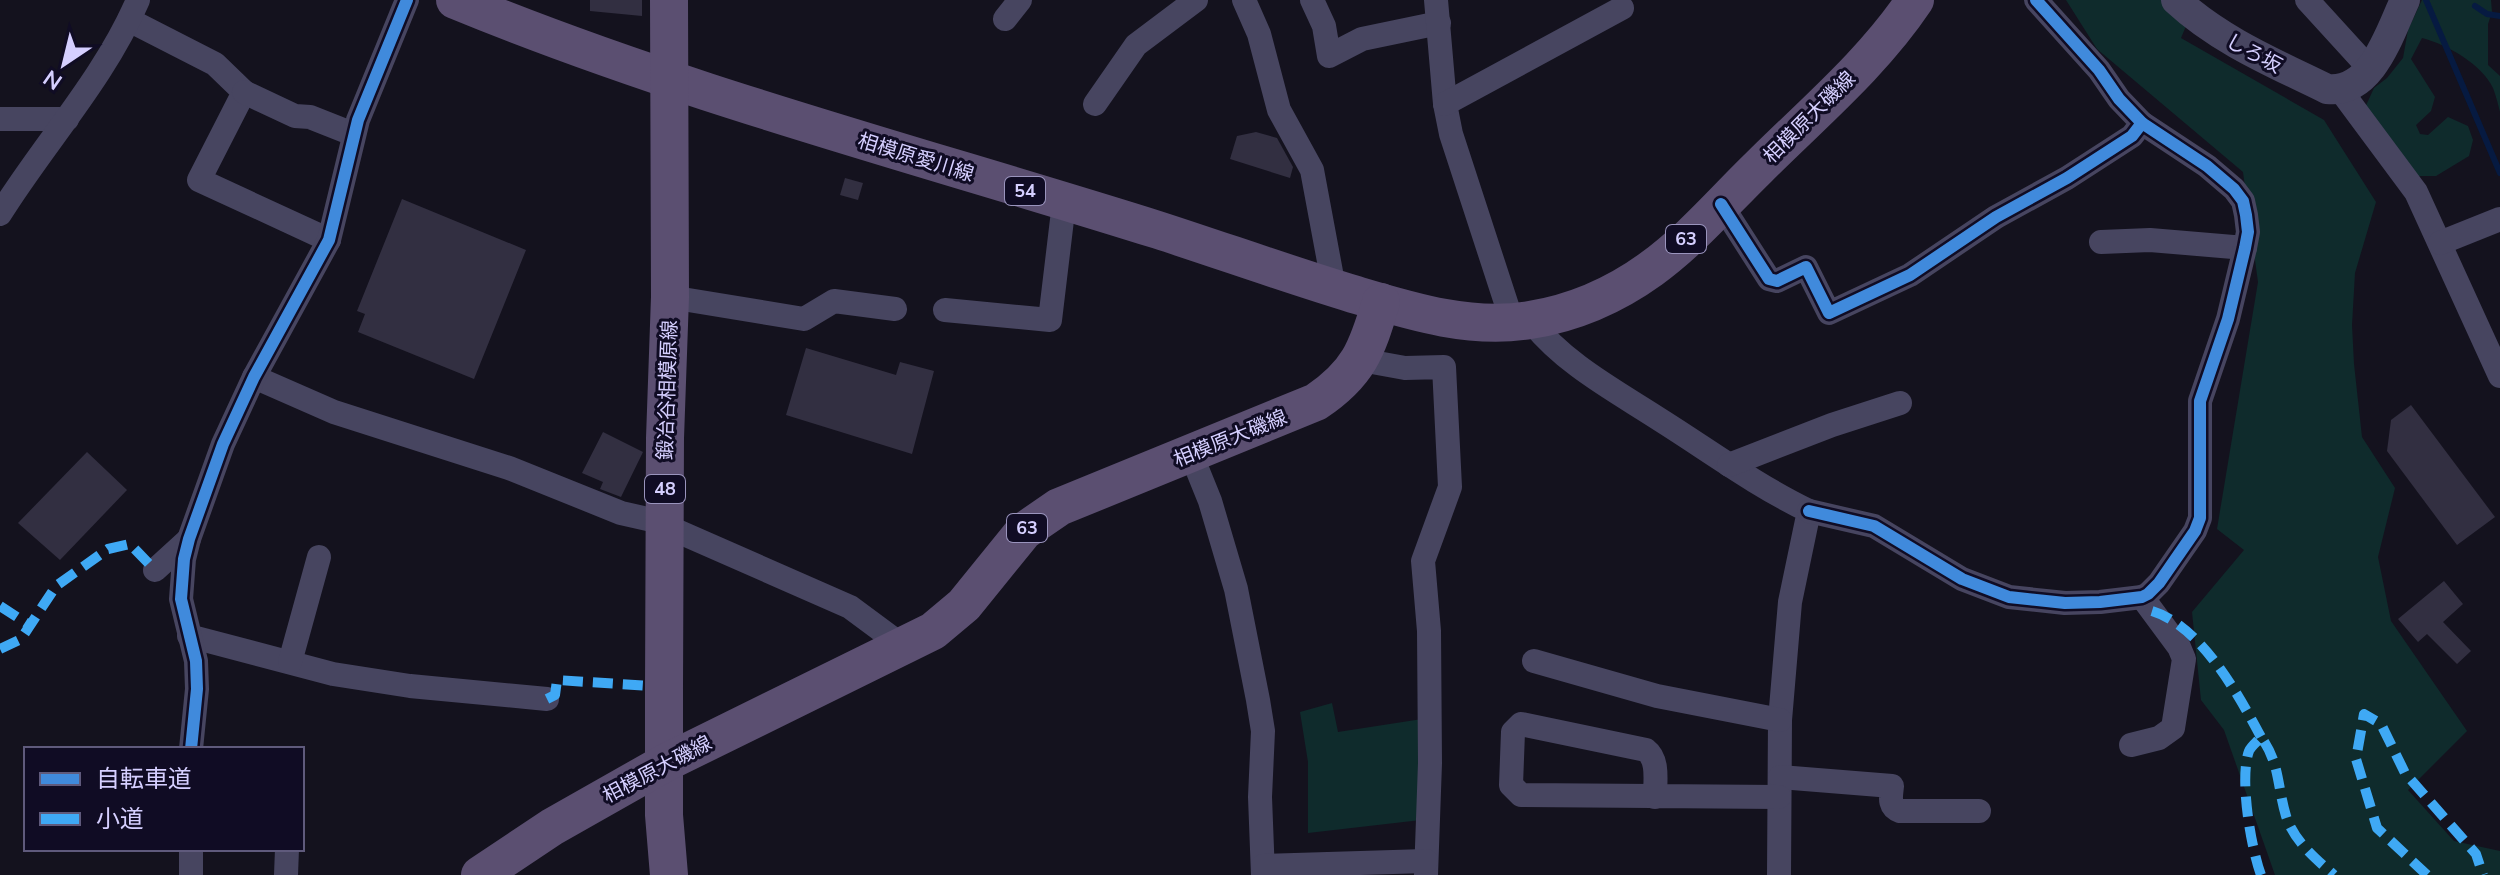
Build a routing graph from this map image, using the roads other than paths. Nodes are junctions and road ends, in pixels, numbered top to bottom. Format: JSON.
{"nodes":[{"id":1,"x":407,"y":0,"type":"edge"},
{"id":2,"x":455,"y":0,"type":"edge"},
{"id":3,"x":669,"y":0,"type":"edge"},
{"id":4,"x":1020,"y":0,"type":"edge"},
{"id":5,"x":1196,"y":0,"type":"edge"},
{"id":6,"x":1244,"y":0,"type":"edge"},
{"id":7,"x":1312,"y":0,"type":"edge"},
{"id":8,"x":1915,"y":0,"type":"edge"},
{"id":9,"x":2036,"y":0,"type":"edge"},
{"id":10,"x":2176,"y":0,"type":"edge"},
{"id":11,"x":2307,"y":0,"type":"edge"},
{"id":12,"x":2405,"y":0,"type":"edge"},
{"id":13,"x":1622,"y":8,"type":"dead end"},
{"id":14,"x":134,"y":10,"type":"edge"},
{"id":15,"x":1438,"y":11,"type":"edge"},
{"id":16,"x":1005,"y":19,"type":"dead end"},
{"id":17,"x":2370,"y":69,"type":"junction"},
{"id":18,"x":669,"y":80,"type":"junction"},
{"id":19,"x":2341,"y":91,"type":"junction"},
{"id":20,"x":244,"y":92,"type":"junction"},
{"id":21,"x":1095,"y":104,"type":"dead end"},
{"id":22,"x":1445,"y":104,"type":"junction"},
{"id":23,"x":0,"y":119,"type":"edge"},
{"id":24,"x":67,"y":119,"type":"junction"},
{"id":25,"x":2142,"y":123,"type":"junction"},
{"id":26,"x":353,"y":134,"type":"junction"},
{"id":27,"x":1064,"y":203,"type":"junction"},
{"id":28,"x":1721,"y":204,"type":"junction"},
{"id":29,"x":0,"y":214,"type":"edge"},
{"id":30,"x":2500,"y":219,"type":"edge"},
{"id":31,"x":329,"y":240,"type":"junction"},
{"id":32,"x":2101,"y":242,"type":"dead end"},
{"id":33,"x":2440,"y":243,"type":"junction"},
{"id":34,"x":2245,"y":248,"type":"junction"},
{"id":35,"x":1334,"y":288,"type":"junction"},
{"id":36,"x":670,"y":297,"type":"junction"},
{"id":37,"x":1381,"y":302,"type":"junction"},
{"id":38,"x":895,"y":309,"type":"dead end"},
{"id":39,"x":945,"y":310,"type":"dead end"},
{"id":40,"x":1521,"y":321,"type":"junction"},
{"id":41,"x":1361,"y":360,"type":"junction"},
{"id":42,"x":2500,"y":376,"type":"edge"},
{"id":43,"x":254,"y":377,"type":"junction"},
{"id":44,"x":1900,"y":403,"type":"dead end"},
{"id":45,"x":1191,"y":454,"type":"junction"},
{"id":46,"x":1729,"y":465,"type":"junction"},
{"id":47,"x":1809,"y":511,"type":"junction"},
{"id":48,"x":665,"y":526,"type":"junction"},
{"id":49,"x":189,"y":539,"type":"junction"},
{"id":50,"x":319,"y":557,"type":"dead end"},
{"id":51,"x":155,"y":570,"type":"dead end"},
{"id":52,"x":2142,"y":597,"type":"junction"},
{"id":53,"x":189,"y":636,"type":"junction"},
{"id":54,"x":904,"y":647,"type":"junction"},
{"id":55,"x":1534,"y":661,"type":"dead end"},
{"id":56,"x":290,"y":662,"type":"junction"},
{"id":57,"x":547,"y":699,"type":"dead end"},
{"id":58,"x":1780,"y":720,"type":"junction"},
{"id":59,"x":2131,"y":745,"type":"dead end"},
{"id":60,"x":191,"y":747,"type":"edge"},
{"id":61,"x":665,"y":763,"type":"junction"},
{"id":62,"x":1779,"y":787,"type":"junction"},
{"id":63,"x":1655,"y":797,"type":"junction"},
{"id":64,"x":1979,"y":811,"type":"dead end"},
{"id":65,"x":191,"y":851,"type":"edge"},
{"id":66,"x":287,"y":851,"type":"edge"},
{"id":67,"x":1426,"y":868,"type":"edge"},
{"id":68,"x":1263,"y":871,"type":"edge"},
{"id":69,"x":191,"y":875,"type":"edge"},
{"id":70,"x":286,"y":875,"type":"edge"},
{"id":71,"x":480,"y":875,"type":"edge"},
{"id":72,"x":669,"y":875,"type":"edge"},
{"id":73,"x":1779,"y":875,"type":"edge"}],
"edges":[{"from":1,"to":26,"type":"street"},
{"from":2,"to":18,"type":"main road","name":"相模原愛川線","number":"54"},
{"from":3,"to":18,"type":"main road","name":"鍛冶谷相模原線","number":"48"},
{"from":4,"to":16,"type":"street"},
{"from":5,"to":21,"type":"street"},
{"from":6,"to":35,"type":"street"},
{"from":7,"to":15,"type":"street"},
{"from":8,"to":28,"type":"main road","name":"相模原大磯線","number":"63"},
{"from":9,"to":25,"type":"street"},
{"from":10,"to":19,"type":"street","name":"しろ坂"},
{"from":11,"to":17,"type":"street"},
{"from":12,"to":17,"type":"street"},
{"from":13,"to":22,"type":"street"},
{"from":14,"to":20,"type":"street"},
{"from":14,"to":24,"type":"street"},
{"from":15,"to":22,"type":"street"},
{"from":17,"to":19,"type":"street"},
{"from":18,"to":27,"type":"main road","name":"相模原愛川線","number":"54"},
{"from":18,"to":36,"type":"main road","name":"鍛冶谷相模原線","number":"48"},
{"from":19,"to":33,"type":"street"},
{"from":20,"to":26,"type":"street"},
{"from":20,"to":31,"type":"street"},
{"from":22,"to":40,"type":"street"},
{"from":23,"to":24,"type":"street"},
{"from":24,"to":29,"type":"street"},
{"from":25,"to":28,"type":"street"},
{"from":25,"to":34,"type":"street"},
{"from":26,"to":31,"type":"street"},
{"from":27,"to":35,"type":"main road","name":"相模原愛川線","number":"54"},
{"from":27,"to":39,"type":"street"},
{"from":28,"to":40,"type":"main road","name":"相模原大磯線","number":"63"},
{"from":30,"to":33,"type":"street"},
{"from":31,"to":43,"type":"street"},
{"from":32,"to":34,"type":"street"},
{"from":33,"to":42,"type":"street"},
{"from":34,"to":52,"type":"street"},
{"from":35,"to":37,"type":"main road","name":"相模原愛川線","number":"54"},
{"from":36,"to":38,"type":"street"},
{"from":36,"to":48,"type":"main road","name":"鍛冶谷相模原線","number":"48"},
{"from":37,"to":40,"type":"main road","name":"相模原大磯線","number":"63"},
{"from":37,"to":41,"type":"main road","name":"相模原大磯線","number":"63"},
{"from":40,"to":46,"type":"street"},
{"from":41,"to":45,"type":"main road","name":"相模原大磯線","number":"63"},
{"from":41,"to":67,"type":"street"},
{"from":43,"to":48,"type":"street"},
{"from":43,"to":49,"type":"street"},
{"from":44,"to":46,"type":"street"},
{"from":45,"to":54,"type":"main road","name":"相模原大磯線","number":"63"},
{"from":45,"to":68,"type":"street"},
{"from":46,"to":47,"type":"street"},
{"from":47,"to":52,"type":"street"},
{"from":47,"to":58,"type":"street"},
{"from":48,"to":54,"type":"street"},
{"from":48,"to":61,"type":"main road","name":"鍛冶谷相模原線","number":"48"},
{"from":49,"to":51,"type":"street"},
{"from":49,"to":53,"type":"street"},
{"from":50,"to":56,"type":"street"},
{"from":52,"to":59,"type":"street"},
{"from":53,"to":56,"type":"street"},
{"from":53,"to":60,"type":"street"},
{"from":54,"to":61,"type":"main road","name":"相模原大磯線","number":"63"},
{"from":55,"to":58,"type":"street"},
{"from":56,"to":57,"type":"street"},
{"from":58,"to":62,"type":"street"},
{"from":61,"to":71,"type":"main road","name":"相模原大磯線","number":"63"},
{"from":61,"to":72,"type":"main road","name":"鍛冶谷相模原線","number":"48"},
{"from":62,"to":63,"type":"street"},
{"from":62,"to":64,"type":"street"},
{"from":62,"to":73,"type":"street"},
{"from":63,"to":63,"type":"street"},
{"from":65,"to":69,"type":"street"},
{"from":66,"to":70,"type":"street"},
{"from":67,"to":68,"type":"street"}]}
